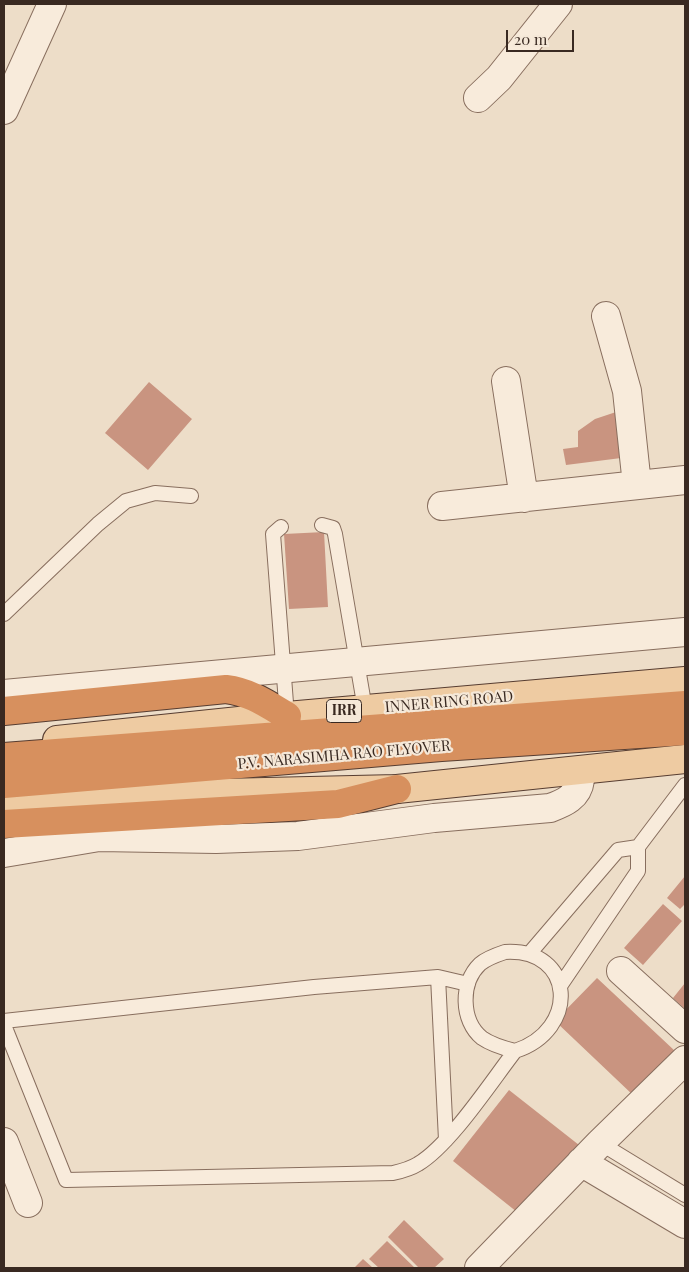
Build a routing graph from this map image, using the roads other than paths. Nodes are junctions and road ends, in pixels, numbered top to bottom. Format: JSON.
{"nodes":[{"id":1,"x":52,"y":4,"type":"edge"},
{"id":2,"x":558,"y":4,"type":"edge"},
{"id":3,"x":478,"y":98,"type":"dead end"},
{"id":4,"x":4,"y":110,"type":"edge"},
{"id":5,"x":606,"y":316,"type":"dead end"},
{"id":6,"x":506,"y":381,"type":"dead end"},
{"id":7,"x":685,"y":480,"type":"edge"},
{"id":8,"x":637,"y":485,"type":"junction"},
{"id":9,"x":191,"y":496,"type":"dead end"},
{"id":10,"x":524,"y":498,"type":"junction"},
{"id":11,"x":442,"y":506,"type":"dead end"},
{"id":12,"x":322,"y":525,"type":"dead end"},
{"id":13,"x":281,"y":527,"type":"dead end"},
{"id":14,"x":4,"y":614,"type":"edge"},
{"id":15,"x":685,"y":632,"type":"edge"},
{"id":16,"x":357,"y":661,"type":"junction"},
{"id":17,"x":283,"y":668,"type":"junction"},
{"id":18,"x":685,"y":681,"type":"edge"},
{"id":19,"x":4,"y":694,"type":"edge"},
{"id":20,"x":685,"y":705,"type":"edge"},
{"id":21,"x":365,"y":709,"type":"junction"},
{"id":22,"x":4,"y":711,"type":"edge"},
{"id":23,"x":286,"y":716,"type":"junction"},
{"id":24,"x":685,"y":731,"type":"edge"},
{"id":25,"x":4,"y":746,"type":"edge"},
{"id":26,"x":4,"y":757,"type":"edge"},
{"id":27,"x":685,"y":759,"type":"edge"},
{"id":28,"x":685,"y":773,"type":"edge"},
{"id":29,"x":528,"y":775,"type":"junction"},
{"id":30,"x":580,"y":780,"type":"junction"},
{"id":31,"x":4,"y":784,"type":"edge"},
{"id":32,"x":685,"y":785,"type":"edge"},
{"id":33,"x":397,"y":789,"type":"junction"},
{"id":34,"x":4,"y":798,"type":"edge"},
{"id":35,"x":4,"y":824,"type":"edge"},
{"id":36,"x":638,"y":847,"type":"junction"},
{"id":37,"x":4,"y":853,"type":"edge"},
{"id":38,"x":529,"y":954,"type":"junction"},
{"id":39,"x":621,"y":971,"type":"dead end"},
{"id":40,"x":438,"y":977,"type":"junction"},
{"id":41,"x":468,"y":984,"type":"junction"},
{"id":42,"x":560,"y":986,"type":"junction"},
{"id":43,"x":4,"y":1020,"type":"edge"},
{"id":44,"x":4,"y":1025,"type":"edge"},
{"id":45,"x":685,"y":1029,"type":"edge"},
{"id":46,"x":515,"y":1051,"type":"junction"},
{"id":47,"x":685,"y":1060,"type":"edge"},
{"id":48,"x":446,"y":1140,"type":"junction"},
{"id":49,"x":4,"y":1142,"type":"edge"},
{"id":50,"x":590,"y":1153,"type":"junction"},
{"id":51,"x":685,"y":1195,"type":"edge"},
{"id":52,"x":28,"y":1203,"type":"dead end"},
{"id":53,"x":685,"y":1224,"type":"edge"},
{"id":54,"x":479,"y":1268,"type":"edge"}],
"edges":[{"from":1,"to":4,"type":"street"},
{"from":2,"to":3,"type":"street"},
{"from":5,"to":8,"type":"street"},
{"from":6,"to":10,"type":"street"},
{"from":7,"to":8,"type":"street"},
{"from":8,"to":10,"type":"street"},
{"from":9,"to":14,"type":"lane"},
{"from":10,"to":11,"type":"street"},
{"from":12,"to":16,"type":"lane"},
{"from":13,"to":17,"type":"lane"},
{"from":15,"to":16,"type":"street"},
{"from":16,"to":17,"type":"street"},
{"from":16,"to":21,"type":"lane"},
{"from":17,"to":19,"type":"street"},
{"from":17,"to":23,"type":"lane"},
{"from":18,"to":21,"type":"main road","name":"INNER RING ROAD","number":"IRR"},
{"from":20,"to":26,"type":"highway","name":"P.V. NARASIMHA RAO FLYOVER"},
{"from":21,"to":23,"type":"main road","name":"INNER RING ROAD","number":"IRR"},
{"from":22,"to":23,"type":"highway"},
{"from":23,"to":25,"type":"main road","name":"INNER RING ROAD","number":"IRR"},
{"from":24,"to":31,"type":"highway","name":"P.V. NARASIMHA RAO FLYOVER"},
{"from":27,"to":29,"type":"main road"},
{"from":28,"to":30,"type":"street"},
{"from":29,"to":30,"type":"street"},
{"from":29,"to":33,"type":"main road"},
{"from":30,"to":37,"type":"street"},
{"from":32,"to":36,"type":"lane"},
{"from":33,"to":34,"type":"main road"},
{"from":33,"to":35,"type":"highway"},
{"from":36,"to":38,"type":"lane"},
{"from":36,"to":42,"type":"lane"},
{"from":38,"to":41,"type":"lane"},
{"from":38,"to":42,"type":"lane"},
{"from":39,"to":45,"type":"street"},
{"from":40,"to":41,"type":"lane"},
{"from":40,"to":43,"type":"lane"},
{"from":40,"to":48,"type":"lane"},
{"from":41,"to":46,"type":"lane"},
{"from":42,"to":46,"type":"lane"},
{"from":44,"to":48,"type":"lane"},
{"from":46,"to":48,"type":"lane"},
{"from":47,"to":50,"type":"street"},
{"from":49,"to":52,"type":"street"},
{"from":50,"to":51,"type":"lane"},
{"from":50,"to":53,"type":"street"},
{"from":50,"to":54,"type":"street"}]}
